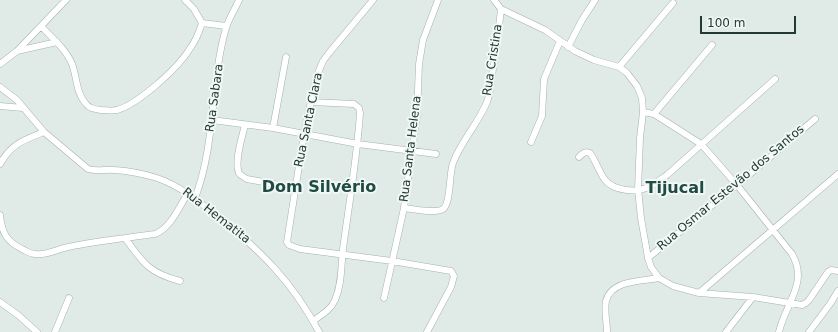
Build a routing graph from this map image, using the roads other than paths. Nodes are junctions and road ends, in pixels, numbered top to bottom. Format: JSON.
{"nodes":[{"id":1,"x":66,"y":0,"type":"edge"},
{"id":2,"x":185,"y":0,"type":"edge"},
{"id":3,"x":239,"y":0,"type":"edge"},
{"id":4,"x":374,"y":0,"type":"edge"},
{"id":5,"x":438,"y":0,"type":"edge"},
{"id":6,"x":494,"y":0,"type":"edge"},
{"id":7,"x":595,"y":0,"type":"edge"},
{"id":8,"x":673,"y":3,"type":"dead end"},
{"id":9,"x":502,"y":9,"type":"junction"},
{"id":10,"x":202,"y":23,"type":"junction"},
{"id":11,"x":41,"y":26,"type":"junction"},
{"id":12,"x":226,"y":26,"type":"junction"},
{"id":13,"x":560,"y":41,"type":"junction"},
{"id":14,"x":57,"y":42,"type":"junction"},
{"id":15,"x":712,"y":46,"type":"dead end"},
{"id":16,"x":568,"y":47,"type":"junction"},
{"id":17,"x":17,"y":51,"type":"junction"},
{"id":18,"x":286,"y":58,"type":"dead end"},
{"id":19,"x":0,"y":64,"type":"edge"},
{"id":20,"x":619,"y":67,"type":"junction"},
{"id":21,"x":775,"y":79,"type":"dead end"},
{"id":22,"x":0,"y":87,"type":"edge"},
{"id":23,"x":311,"y":102,"type":"junction"},
{"id":24,"x":0,"y":106,"type":"edge"},
{"id":25,"x":23,"y":108,"type":"junction"},
{"id":26,"x":643,"y":112,"type":"junction"},
{"id":27,"x":654,"y":114,"type":"junction"},
{"id":28,"x":815,"y":119,"type":"dead end"},
{"id":29,"x":212,"y":120,"type":"junction"},
{"id":30,"x":245,"y":125,"type":"junction"},
{"id":31,"x":273,"y":128,"type":"junction"},
{"id":32,"x":44,"y":132,"type":"junction"},
{"id":33,"x":304,"y":134,"type":"junction"},
{"id":34,"x":531,"y":142,"type":"dead end"},
{"id":35,"x":358,"y":144,"type":"junction"},
{"id":36,"x":701,"y":144,"type":"junction"},
{"id":37,"x":412,"y":151,"type":"junction"},
{"id":38,"x":436,"y":154,"type":"dead end"},
{"id":39,"x":579,"y":157,"type":"dead end"},
{"id":40,"x":0,"y":164,"type":"edge"},
{"id":41,"x":838,"y":174,"type":"edge"},
{"id":42,"x":737,"y":185,"type":"junction"},
{"id":43,"x":296,"y":188,"type":"junction"},
{"id":44,"x":638,"y":189,"type":"junction"},
{"id":45,"x":188,"y":193,"type":"junction"},
{"id":46,"x":195,"y":198,"type":"junction"},
{"id":47,"x":404,"y":208,"type":"junction"},
{"id":48,"x":0,"y":215,"type":"edge"},
{"id":49,"x":772,"y":230,"type":"junction"},
{"id":50,"x":125,"y":238,"type":"junction"},
{"id":51,"x":342,"y":255,"type":"junction"},
{"id":52,"x":648,"y":258,"type":"junction"},
{"id":53,"x":392,"y":261,"type":"junction"},
{"id":54,"x":838,"y":271,"type":"edge"},
{"id":55,"x":659,"y":278,"type":"junction"},
{"id":56,"x":180,"y":281,"type":"dead end"},
{"id":57,"x":838,"y":291,"type":"edge"},
{"id":58,"x":698,"y":294,"type":"junction"},
{"id":59,"x":754,"y":297,"type":"junction"},
{"id":60,"x":69,"y":298,"type":"dead end"},
{"id":61,"x":384,"y":298,"type":"dead end"},
{"id":62,"x":0,"y":302,"type":"edge"},
{"id":63,"x":791,"y":303,"type":"junction"},
{"id":64,"x":313,"y":321,"type":"junction"},
{"id":65,"x":37,"y":332,"type":"edge"},
{"id":66,"x":55,"y":332,"type":"edge"},
{"id":67,"x":319,"y":332,"type":"edge"},
{"id":68,"x":427,"y":332,"type":"edge"},
{"id":69,"x":607,"y":332,"type":"edge"},
{"id":70,"x":726,"y":332,"type":"edge"},
{"id":71,"x":779,"y":332,"type":"edge"},
{"id":72,"x":808,"y":332,"type":"edge"}],
"edges":[{"from":1,"to":11,"type":"street"},
{"from":2,"to":10,"type":"street"},
{"from":3,"to":12,"type":"street","name":"Rua Sabara"},
{"from":4,"to":23,"type":"street","name":"Rua Santa Clara"},
{"from":5,"to":37,"type":"street","name":"Rua Santa Helena"},
{"from":6,"to":9,"type":"street"},
{"from":7,"to":16,"type":"street"},
{"from":8,"to":20,"type":"street"},
{"from":9,"to":13,"type":"street"},
{"from":9,"to":47,"type":"street","name":"Rua Cristina"},
{"from":10,"to":12,"type":"street"},
{"from":10,"to":14,"type":"street"},
{"from":11,"to":14,"type":"street"},
{"from":11,"to":17,"type":"street"},
{"from":12,"to":29,"type":"street","name":"Rua Sabara"},
{"from":13,"to":16,"type":"street"},
{"from":13,"to":34,"type":"street"},
{"from":14,"to":17,"type":"street"},
{"from":15,"to":27,"type":"street"},
{"from":16,"to":20,"type":"street"},
{"from":17,"to":19,"type":"street"},
{"from":18,"to":31,"type":"street"},
{"from":20,"to":26,"type":"street"},
{"from":21,"to":36,"type":"street"},
{"from":22,"to":25,"type":"street","name":"Rua Hematita"},
{"from":23,"to":33,"type":"street","name":"Rua Santa Clara"},
{"from":23,"to":35,"type":"street"},
{"from":24,"to":25,"type":"street"},
{"from":25,"to":32,"type":"street","name":"Rua Hematita"},
{"from":26,"to":27,"type":"street"},
{"from":26,"to":44,"type":"street"},
{"from":27,"to":36,"type":"street"},
{"from":28,"to":42,"type":"street","name":"Rua Osmar Estevão dos Santos"},
{"from":29,"to":30,"type":"street"},
{"from":29,"to":46,"type":"street","name":"Rua Sabara"},
{"from":30,"to":31,"type":"street"},
{"from":30,"to":43,"type":"street"},
{"from":31,"to":33,"type":"street"},
{"from":32,"to":40,"type":"street"},
{"from":32,"to":45,"type":"street","name":"Rua Hematita"},
{"from":33,"to":35,"type":"street"},
{"from":33,"to":43,"type":"street","name":"Rua Santa Clara"},
{"from":35,"to":37,"type":"street"},
{"from":35,"to":51,"type":"street"},
{"from":36,"to":42,"type":"street"},
{"from":36,"to":44,"type":"street"},
{"from":37,"to":38,"type":"street"},
{"from":37,"to":47,"type":"street","name":"Rua Santa Helena"},
{"from":39,"to":44,"type":"street"},
{"from":41,"to":49,"type":"street"},
{"from":42,"to":49,"type":"street"},
{"from":42,"to":52,"type":"street","name":"Rua Osmar Estevão dos Santos"},
{"from":43,"to":51,"type":"street","name":"Rua Santa Clara"},
{"from":44,"to":52,"type":"street"},
{"from":45,"to":46,"type":"street","name":"Rua Hematita"},
{"from":45,"to":50,"type":"street"},
{"from":46,"to":64,"type":"street","name":"Rua Hematita"},
{"from":47,"to":53,"type":"street","name":"Rua Santa Helena"},
{"from":48,"to":50,"type":"street"},
{"from":49,"to":58,"type":"street"},
{"from":49,"to":63,"type":"street"},
{"from":50,"to":56,"type":"street"},
{"from":51,"to":53,"type":"street"},
{"from":51,"to":64,"type":"street"},
{"from":52,"to":55,"type":"street"},
{"from":53,"to":61,"type":"street","name":"Rua Santa Helena"},
{"from":53,"to":68,"type":"street"},
{"from":54,"to":63,"type":"street"},
{"from":55,"to":58,"type":"street"},
{"from":55,"to":69,"type":"street"},
{"from":57,"to":72,"type":"street"},
{"from":58,"to":59,"type":"street"},
{"from":59,"to":63,"type":"street"},
{"from":59,"to":70,"type":"street"},
{"from":60,"to":66,"type":"street"},
{"from":62,"to":65,"type":"street"},
{"from":63,"to":71,"type":"street"},
{"from":64,"to":67,"type":"street","name":"Rua Hematita"}]}
